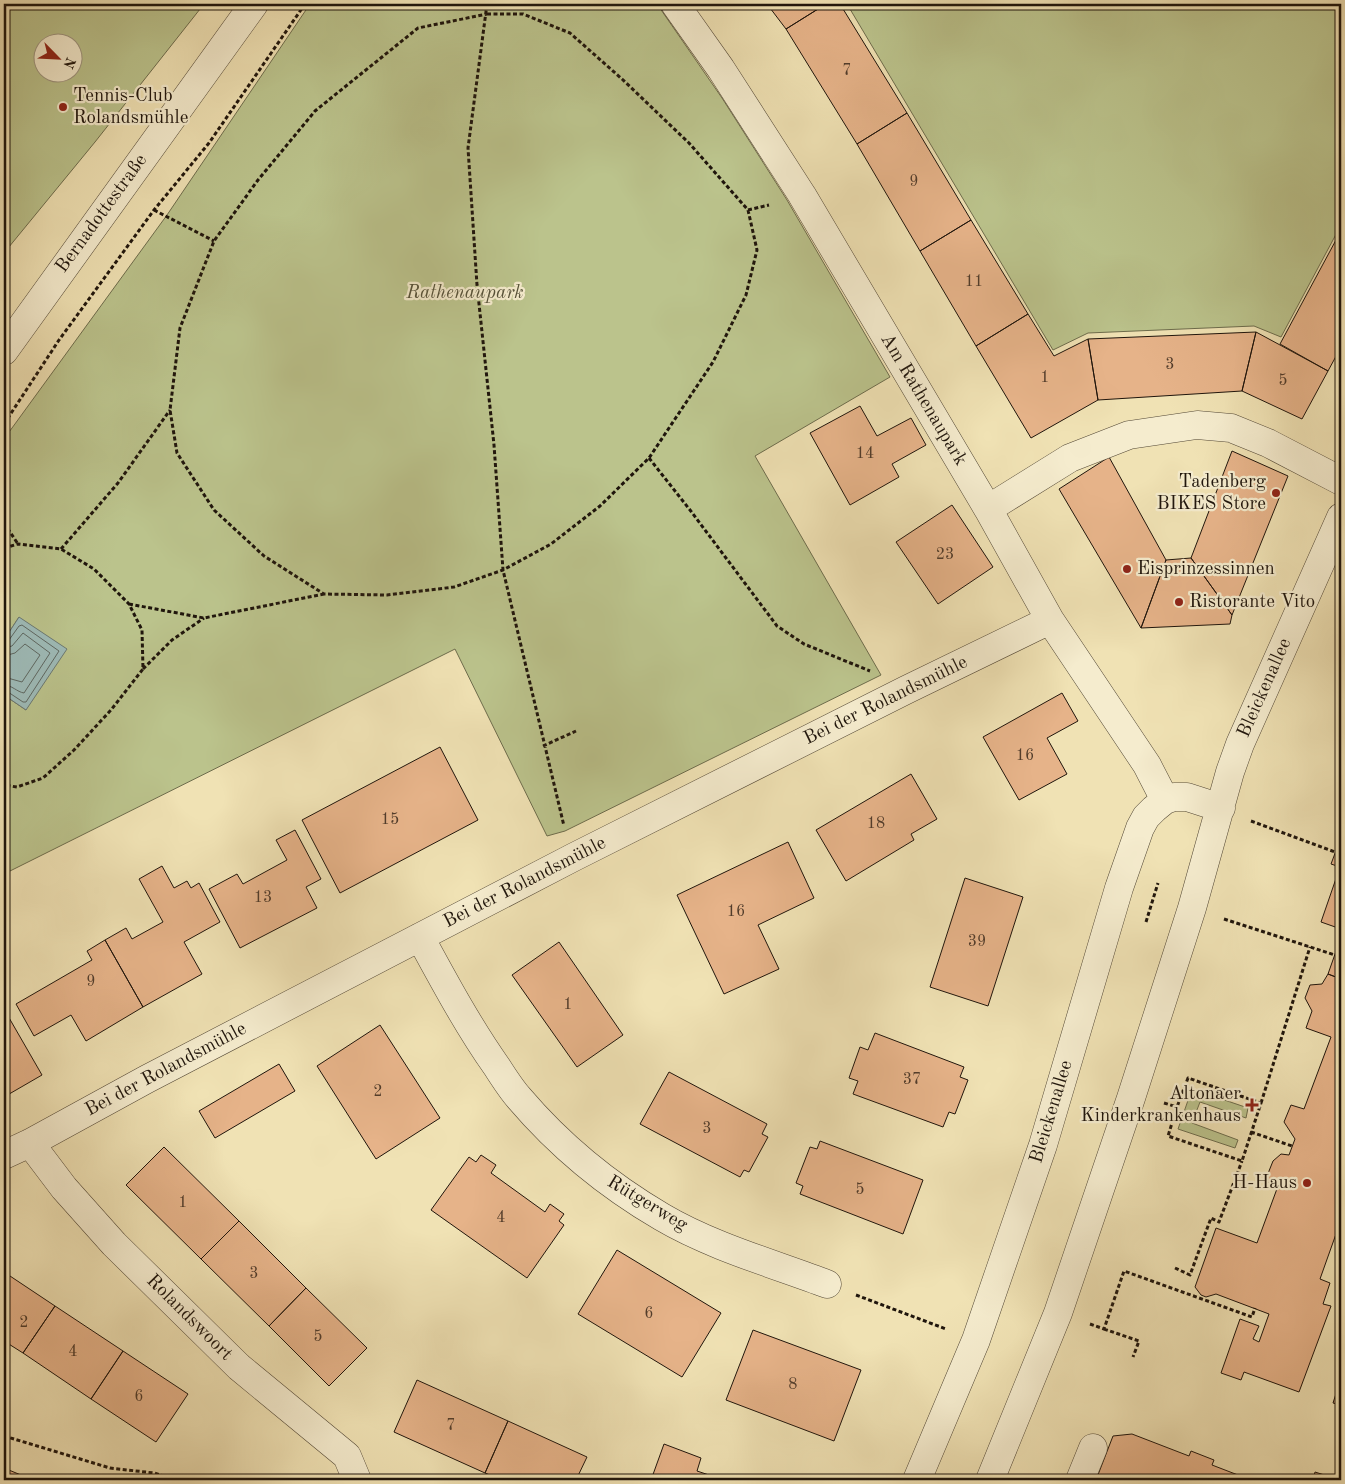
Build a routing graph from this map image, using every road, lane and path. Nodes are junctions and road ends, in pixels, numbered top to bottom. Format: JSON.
{"nodes":[{"id":1,"x":254,"y":4,"type":"edge"},
{"id":2,"x":305,"y":4,"type":"edge"},
{"id":3,"x":487,"y":4,"type":"edge"},
{"id":4,"x":675,"y":4,"type":"edge"},
{"id":5,"x":487,"y":14,"type":"junction"},
{"id":6,"x":154,"y":210,"type":"junction"},
{"id":7,"x":214,"y":241,"type":"junction"},
{"id":8,"x":4,"y":351,"type":"edge"},
{"id":9,"x":170,"y":410,"type":"junction"},
{"id":10,"x":4,"y":424,"type":"edge"},
{"id":11,"x":649,"y":458,"type":"junction"},
{"id":12,"x":1341,"y":481,"type":"edge"},
{"id":13,"x":988,"y":509,"type":"junction"},
{"id":14,"x":1341,"y":517,"type":"edge"},
{"id":15,"x":4,"y":523,"type":"edge"},
{"id":16,"x":18,"y":544,"type":"junction"},
{"id":17,"x":4,"y":548,"type":"edge"},
{"id":18,"x":61,"y":549,"type":"junction"},
{"id":19,"x":503,"y":570,"type":"junction"},
{"id":20,"x":324,"y":594,"type":"junction"},
{"id":21,"x":129,"y":604,"type":"junction"},
{"id":22,"x":204,"y":618,"type":"junction"},
{"id":23,"x":1050,"y":620,"type":"junction"},
{"id":24,"x":143,"y":669,"type":"junction"},
{"id":25,"x":906,"y":690,"type":"junction"},
{"id":26,"x":576,"y":731,"type":"dead end"},
{"id":27,"x":543,"y":746,"type":"junction"},
{"id":28,"x":4,"y":785,"type":"edge"},
{"id":29,"x":1165,"y":800,"type":"junction"},
{"id":30,"x":1221,"y":808,"type":"junction"},
{"id":31,"x":1251,"y":821,"type":"dead end"},
{"id":32,"x":1335,"y":852,"type":"dead end"},
{"id":33,"x":574,"y":857,"type":"junction"},
{"id":34,"x":1220,"y":917,"type":"dead end"},
{"id":35,"x":420,"y":937,"type":"junction"},
{"id":36,"x":1310,"y":947,"type":"junction"},
{"id":37,"x":1334,"y":955,"type":"dead end"},
{"id":38,"x":1159,"y":1101,"type":"dead end"},
{"id":39,"x":1261,"y":1103,"type":"junction"},
{"id":40,"x":1177,"y":1107,"type":"junction"},
{"id":41,"x":1251,"y":1132,"type":"junction"},
{"id":42,"x":30,"y":1142,"type":"junction"},
{"id":43,"x":1292,"y":1146,"type":"dead end"},
{"id":44,"x":4,"y":1155,"type":"edge"},
{"id":45,"x":1242,"y":1161,"type":"junction"},
{"id":46,"x":1175,"y":1268,"type":"dead end"},
{"id":47,"x":827,"y":1284,"type":"joint"},
{"id":48,"x":1255,"y":1308,"type":"dead end"},
{"id":49,"x":1096,"y":1326,"type":"dead end"},
{"id":50,"x":1104,"y":1329,"type":"junction"},
{"id":51,"x":976,"y":1340,"type":"junction"},
{"id":52,"x":1133,"y":1357,"type":"dead end"},
{"id":53,"x":4,"y":1436,"type":"edge"},
{"id":54,"x":1093,"y":1448,"type":"dead end"},
{"id":55,"x":176,"y":1480,"type":"edge"},
{"id":56,"x":357,"y":1480,"type":"edge"},
{"id":57,"x":917,"y":1480,"type":"edge"},
{"id":58,"x":990,"y":1480,"type":"edge"},
{"id":59,"x":1080,"y":1480,"type":"edge"}],
"edges":[{"from":1,"to":8,"type":"street","name":"Bernadottestraße"},
{"from":2,"to":6,"type":"path"},
{"from":3,"to":5,"type":"path"},
{"from":4,"to":13,"type":"street","name":"Am Rathenaupark"},
{"from":5,"to":7,"type":"path"},
{"from":5,"to":11,"type":"path"},
{"from":5,"to":19,"type":"path"},
{"from":6,"to":7,"type":"path"},
{"from":6,"to":10,"type":"path"},
{"from":7,"to":9,"type":"path"},
{"from":9,"to":18,"type":"path"},
{"from":9,"to":20,"type":"path"},
{"from":11,"to":19,"type":"path"},
{"from":11,"to":25,"type":"path"},
{"from":12,"to":13,"type":"street"},
{"from":13,"to":23,"type":"street","name":"Am Rathenaupark"},
{"from":14,"to":30,"type":"street","name":"Bleickenallee"},
{"from":15,"to":16,"type":"path"},
{"from":16,"to":17,"type":"path"},
{"from":16,"to":18,"type":"path"},
{"from":18,"to":21,"type":"path"},
{"from":19,"to":20,"type":"path"},
{"from":19,"to":27,"type":"path"},
{"from":20,"to":22,"type":"path"},
{"from":21,"to":22,"type":"path"},
{"from":21,"to":24,"type":"path"},
{"from":22,"to":24,"type":"path"},
{"from":23,"to":25,"type":"street","name":"Bei der Rolandsmühle"},
{"from":23,"to":29,"type":"street","name":"Am Rathenaupark"},
{"from":24,"to":28,"type":"path"},
{"from":25,"to":33,"type":"street","name":"Bei der Rolandsmühle"},
{"from":26,"to":27,"type":"path"},
{"from":27,"to":33,"type":"path"},
{"from":29,"to":30,"type":"street"},
{"from":29,"to":51,"type":"street","name":"Bleickenallee"},
{"from":30,"to":58,"type":"street","name":"Bleickenallee"},
{"from":31,"to":32,"type":"path"},
{"from":33,"to":35,"type":"street","name":"Bei der Rolandsmühle"},
{"from":34,"to":36,"type":"path"},
{"from":35,"to":42,"type":"street","name":"Bei der Rolandsmühle"},
{"from":35,"to":47,"type":"street","name":"Rütgerweg"},
{"from":36,"to":37,"type":"path"},
{"from":36,"to":39,"type":"path"},
{"from":38,"to":40,"type":"path"},
{"from":39,"to":40,"type":"path"},
{"from":39,"to":41,"type":"path"},
{"from":40,"to":45,"type":"path"},
{"from":41,"to":43,"type":"path"},
{"from":41,"to":45,"type":"path"},
{"from":42,"to":44,"type":"street","name":"Bei der Rolandsmühle"},
{"from":42,"to":56,"type":"street","name":"Rolandswoort"},
{"from":45,"to":46,"type":"path"},
{"from":47,"to":51,"type":"path"},
{"from":48,"to":50,"type":"path"},
{"from":49,"to":50,"type":"path"},
{"from":50,"to":52,"type":"path"},
{"from":51,"to":57,"type":"street","name":"Bleickenallee"},
{"from":53,"to":55,"type":"path"},
{"from":54,"to":59,"type":"street"}]}
